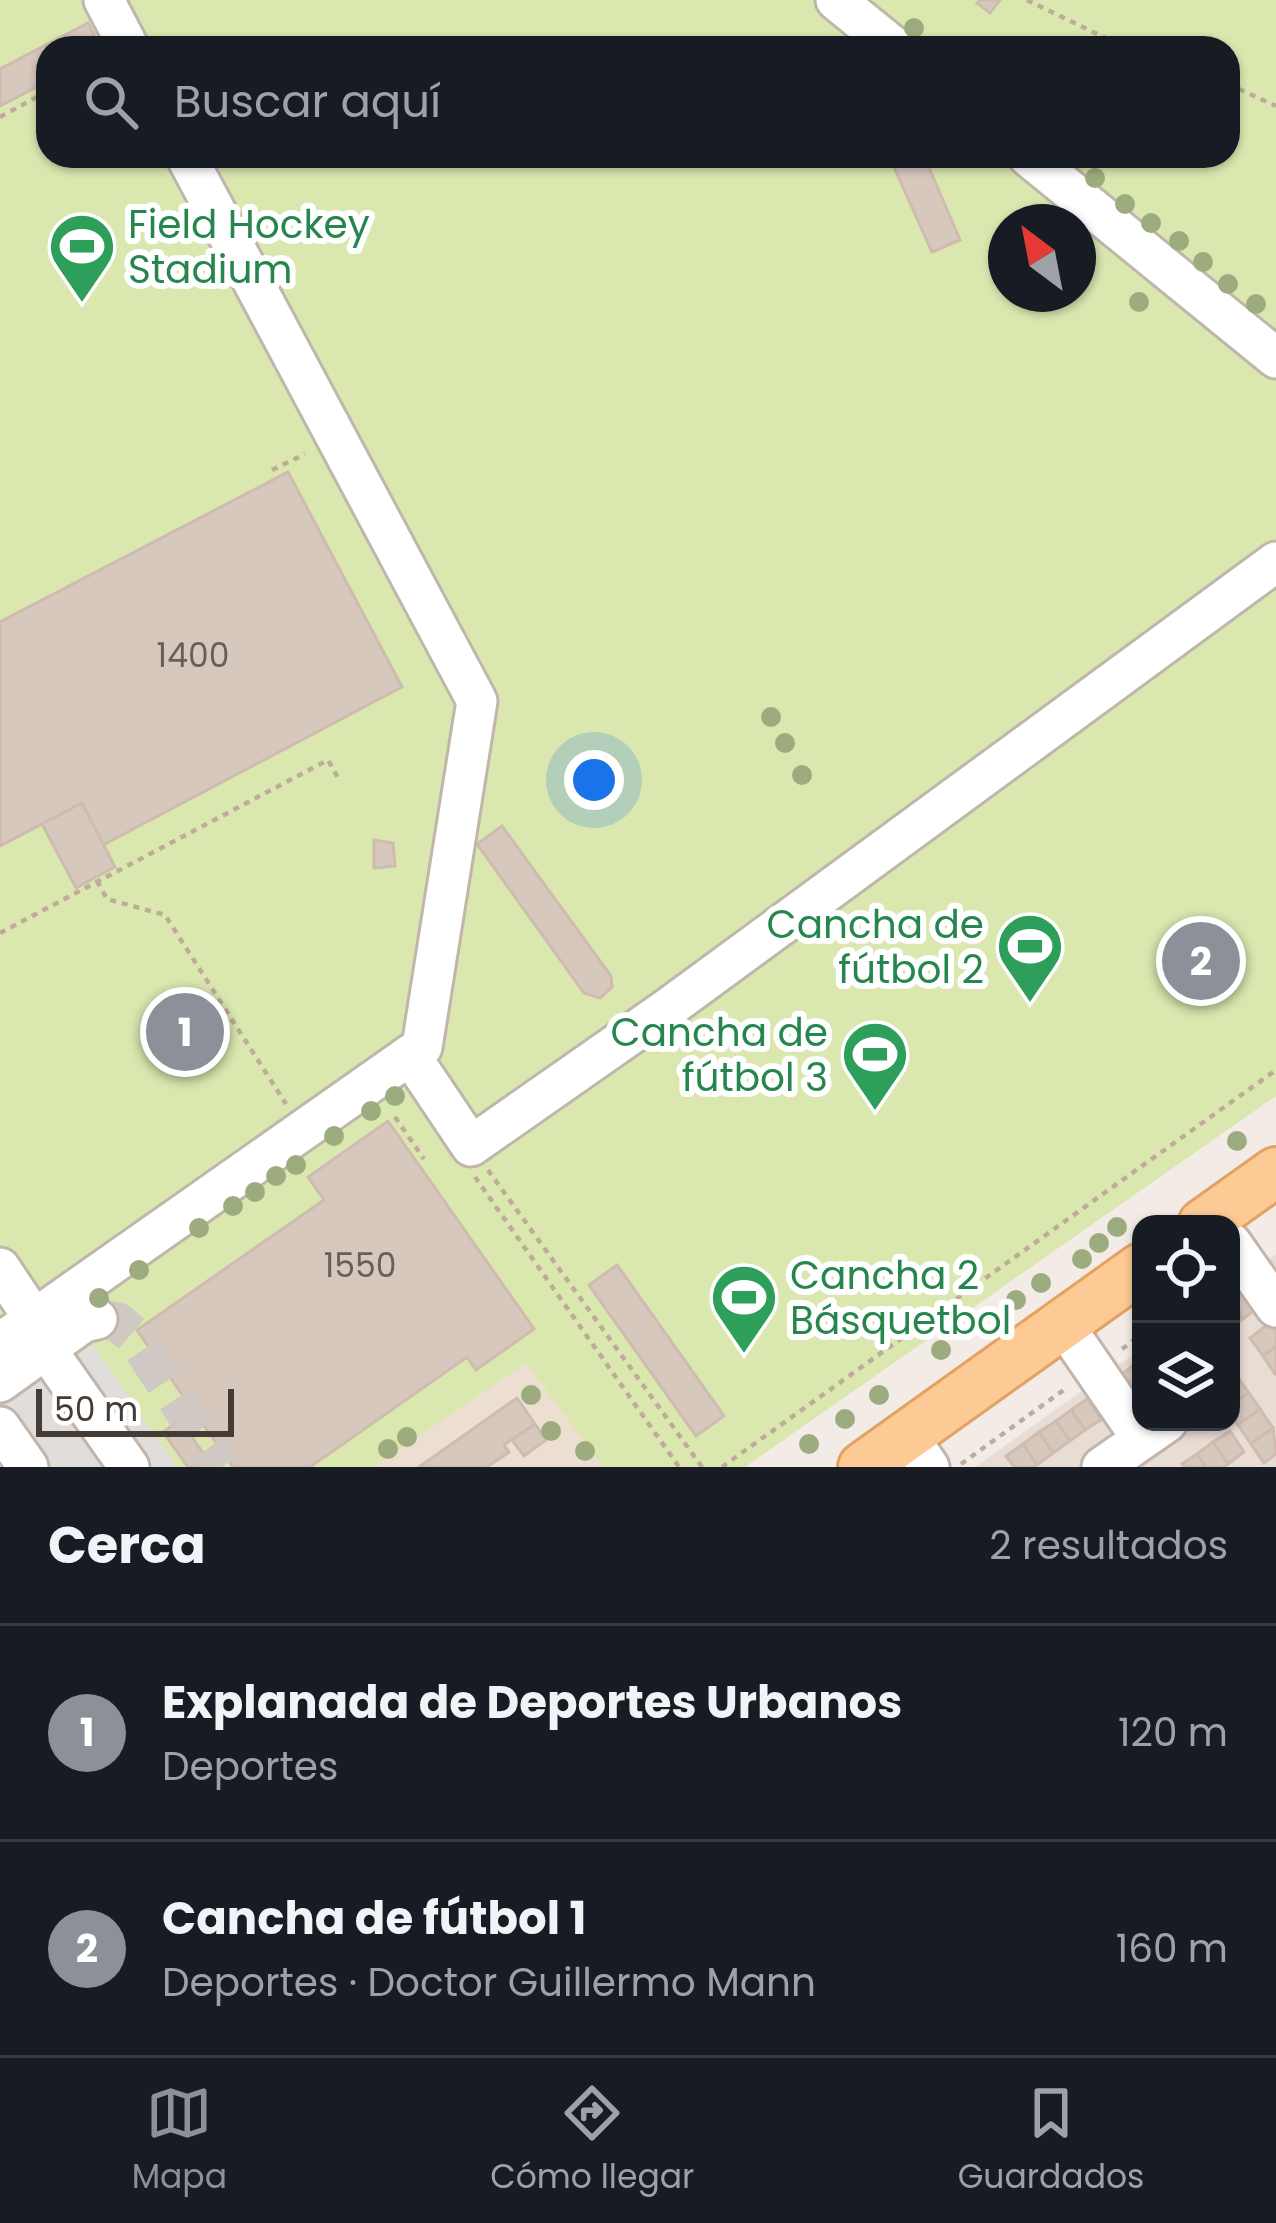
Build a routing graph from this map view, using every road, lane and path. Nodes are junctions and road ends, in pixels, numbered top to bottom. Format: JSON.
{"nodes":[{"id":1,"x":104,"y":0,"type":"edge"},
{"id":2,"x":836,"y":0,"type":"edge"},
{"id":3,"x":1027,"y":0,"type":"edge"},
{"id":4,"x":123,"y":36,"type":"edge"},
{"id":5,"x":880,"y":36,"type":"edge"},
{"id":6,"x":1101,"y":36,"type":"edge"},
{"id":7,"x":1240,"y":88,"type":"edge"},
{"id":8,"x":36,"y":98,"type":"edge"},
{"id":9,"x":1276,"y":106,"type":"edge"},
{"id":10,"x":0,"y":117,"type":"edge"},
{"id":11,"x":192,"y":168,"type":"edge"},
{"id":12,"x":1043,"y":168,"type":"edge"},
{"id":13,"x":1276,"y":358,"type":"edge"},
{"id":14,"x":304,"y":454,"type":"dead end"},
{"id":15,"x":272,"y":470,"type":"dead end"},
{"id":16,"x":1276,"y":562,"type":"edge"},
{"id":17,"x":338,"y":778,"type":"dead end"},
{"id":18,"x":97,"y":880,"type":"junction"},
{"id":19,"x":0,"y":933,"type":"edge"},
{"id":20,"x":410,"y":1055,"type":"junction"},
{"id":21,"x":1276,"y":1070,"type":"edge"},
{"id":22,"x":395,"y":1117,"type":"dead end"},
{"id":23,"x":301,"y":1130,"type":"junction"},
{"id":24,"x":467,"y":1153,"type":"junction"},
{"id":25,"x":424,"y":1159,"type":"dead end"},
{"id":26,"x":1276,"y":1172,"type":"edge"},
{"id":27,"x":1229,"y":1215,"type":"edge"},
{"id":28,"x":1240,"y":1259,"type":"edge"},
{"id":29,"x":0,"y":1268,"type":"edge"},
{"id":30,"x":1132,"y":1274,"type":"edge"},
{"id":31,"x":1276,"y":1307,"type":"edge"},
{"id":32,"x":97,"y":1318,"type":"dead end"},
{"id":33,"x":1063,"y":1324,"type":"junction"},
{"id":34,"x":40,"y":1334,"type":"junction"},
{"id":35,"x":1132,"y":1342,"type":"edge"},
{"id":36,"x":0,"y":1343,"type":"edge"},
{"id":37,"x":1094,"y":1369,"type":"junction"},
{"id":38,"x":0,"y":1382,"type":"edge"},
{"id":39,"x":1132,"y":1408,"type":"edge"},
{"id":40,"x":0,"y":1427,"type":"edge"},
{"id":41,"x":1154,"y":1431,"type":"edge"},
{"id":42,"x":918,"y":1451,"type":"edge"},
{"id":43,"x":28,"y":1467,"type":"edge"},
{"id":44,"x":129,"y":1467,"type":"edge"},
{"id":45,"x":679,"y":1467,"type":"edge"},
{"id":46,"x":702,"y":1467,"type":"edge"},
{"id":47,"x":722,"y":1467,"type":"edge"},
{"id":48,"x":863,"y":1467,"type":"edge"},
{"id":49,"x":956,"y":1467,"type":"edge"},
{"id":50,"x":1102,"y":1467,"type":"edge"}],
"edges":[{"from":1,"to":4,"type":"street"},
{"from":2,"to":5,"type":"street"},
{"from":3,"to":6,"type":"path"},
{"from":7,"to":9,"type":"path"},
{"from":8,"to":10,"type":"path"},
{"from":11,"to":20,"type":"street"},
{"from":12,"to":13,"type":"street"},
{"from":14,"to":15,"type":"path"},
{"from":16,"to":24,"type":"street"},
{"from":17,"to":18,"type":"path"},
{"from":18,"to":19,"type":"path"},
{"from":18,"to":23,"type":"path"},
{"from":20,"to":23,"type":"street"},
{"from":20,"to":24,"type":"street"},
{"from":21,"to":47,"type":"path"},
{"from":22,"to":25,"type":"path"},
{"from":23,"to":34,"type":"street"},
{"from":24,"to":45,"type":"path"},
{"from":24,"to":46,"type":"path"},
{"from":26,"to":27,"type":"main road"},
{"from":28,"to":31,"type":"street"},
{"from":29,"to":34,"type":"street"},
{"from":30,"to":33,"type":"main road"},
{"from":32,"to":34,"type":"street"},
{"from":33,"to":37,"type":"street"},
{"from":33,"to":42,"type":"main road"},
{"from":34,"to":36,"type":"street"},
{"from":34,"to":38,"type":"street"},
{"from":34,"to":44,"type":"street"},
{"from":35,"to":37,"type":"path"},
{"from":37,"to":39,"type":"street"},
{"from":37,"to":49,"type":"path"},
{"from":40,"to":43,"type":"street"},
{"from":41,"to":50,"type":"street"},
{"from":42,"to":48,"type":"main road"}]}
